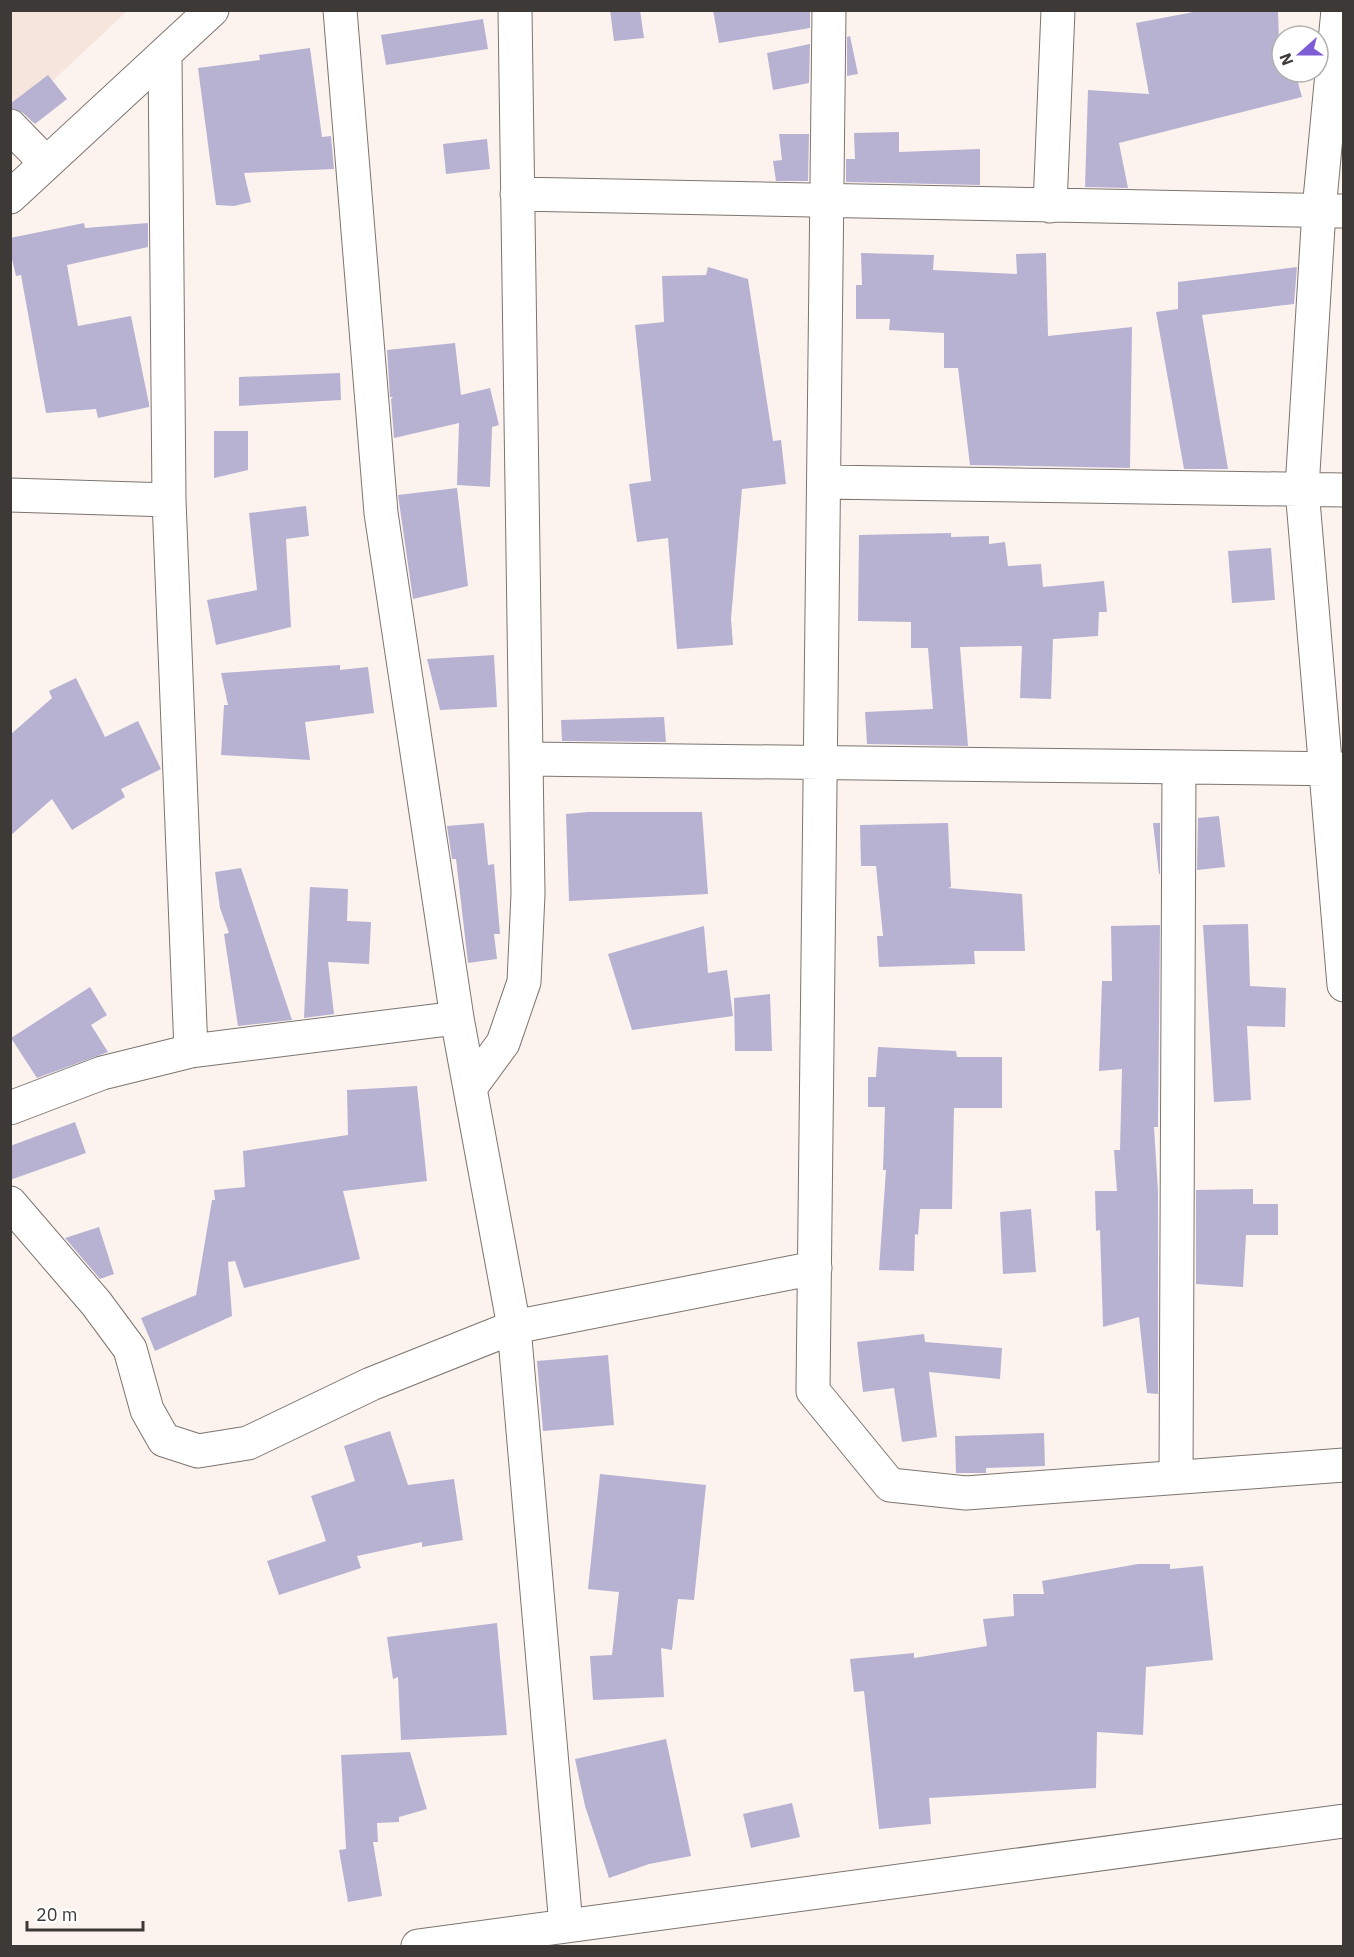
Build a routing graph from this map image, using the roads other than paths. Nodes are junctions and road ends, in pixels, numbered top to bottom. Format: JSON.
{"nodes":[{"id":1,"x":212,"y":10,"type":"edge"},
{"id":2,"x":340,"y":10,"type":"edge"},
{"id":3,"x":515,"y":10,"type":"edge"},
{"id":4,"x":829,"y":10,"type":"edge"},
{"id":5,"x":1058,"y":10,"type":"edge"},
{"id":6,"x":1338,"y":10,"type":"edge"},
{"id":7,"x":165,"y":54,"type":"junction"},
{"id":8,"x":10,"y":126,"type":"edge"},
{"id":9,"x":46,"y":163,"type":"junction"},
{"id":10,"x":517,"y":194,"type":"junction"},
{"id":11,"x":10,"y":196,"type":"edge"},
{"id":12,"x":827,"y":202,"type":"junction"},
{"id":13,"x":1050,"y":206,"type":"junction"},
{"id":14,"x":1331,"y":211,"type":"edge"},
{"id":15,"x":824,"y":482,"type":"junction"},
{"id":16,"x":1302,"y":489,"type":"junction"},
{"id":17,"x":1344,"y":490,"type":"edge"},
{"id":18,"x":10,"y":495,"type":"edge"},
{"id":19,"x":169,"y":500,"type":"junction"},
{"id":20,"x":528,"y":759,"type":"junction"},
{"id":21,"x":820,"y":763,"type":"junction"},
{"id":22,"x":1179,"y":767,"type":"junction"},
{"id":23,"x":1334,"y":769,"type":"edge"},
{"id":24,"x":1344,"y":985,"type":"edge"},
{"id":25,"x":457,"y":1018,"type":"junction"},
{"id":26,"x":191,"y":1052,"type":"junction"},
{"id":27,"x":470,"y":1088,"type":"junction"},
{"id":28,"x":10,"y":1107,"type":"edge"},
{"id":29,"x":10,"y":1203,"type":"edge"},
{"id":30,"x":815,"y":1268,"type":"junction"},
{"id":31,"x":514,"y":1327,"type":"junction"},
{"id":32,"x":1344,"y":1465,"type":"edge"},
{"id":33,"x":1176,"y":1477,"type":"junction"},
{"id":34,"x":1344,"y":1821,"type":"edge"},
{"id":35,"x":566,"y":1926,"type":"junction"},
{"id":36,"x":418,"y":1947,"type":"edge"}],
"edges":[{"from":1,"to":7,"type":"street"},
{"from":2,"to":25,"type":"street"},
{"from":3,"to":10,"type":"street"},
{"from":4,"to":12,"type":"street"},
{"from":5,"to":13,"type":"street"},
{"from":6,"to":14,"type":"street"},
{"from":7,"to":9,"type":"street"},
{"from":7,"to":19,"type":"street"},
{"from":8,"to":9,"type":"street"},
{"from":9,"to":11,"type":"street"},
{"from":10,"to":12,"type":"street"},
{"from":10,"to":20,"type":"street"},
{"from":12,"to":13,"type":"street"},
{"from":12,"to":15,"type":"street"},
{"from":13,"to":14,"type":"street"},
{"from":14,"to":16,"type":"street"},
{"from":15,"to":16,"type":"street"},
{"from":15,"to":21,"type":"street"},
{"from":16,"to":17,"type":"street"},
{"from":16,"to":23,"type":"street"},
{"from":18,"to":19,"type":"street"},
{"from":19,"to":26,"type":"street"},
{"from":20,"to":21,"type":"street"},
{"from":20,"to":27,"type":"street"},
{"from":21,"to":22,"type":"street"},
{"from":21,"to":30,"type":"street"},
{"from":22,"to":23,"type":"street"},
{"from":22,"to":33,"type":"street"},
{"from":23,"to":24,"type":"street"},
{"from":25,"to":26,"type":"street"},
{"from":25,"to":27,"type":"street"},
{"from":26,"to":28,"type":"street"},
{"from":27,"to":31,"type":"street"},
{"from":29,"to":31,"type":"street"},
{"from":30,"to":31,"type":"street"},
{"from":30,"to":33,"type":"street"},
{"from":31,"to":35,"type":"street"},
{"from":32,"to":33,"type":"street"},
{"from":34,"to":35,"type":"street"},
{"from":35,"to":36,"type":"street"}]}
